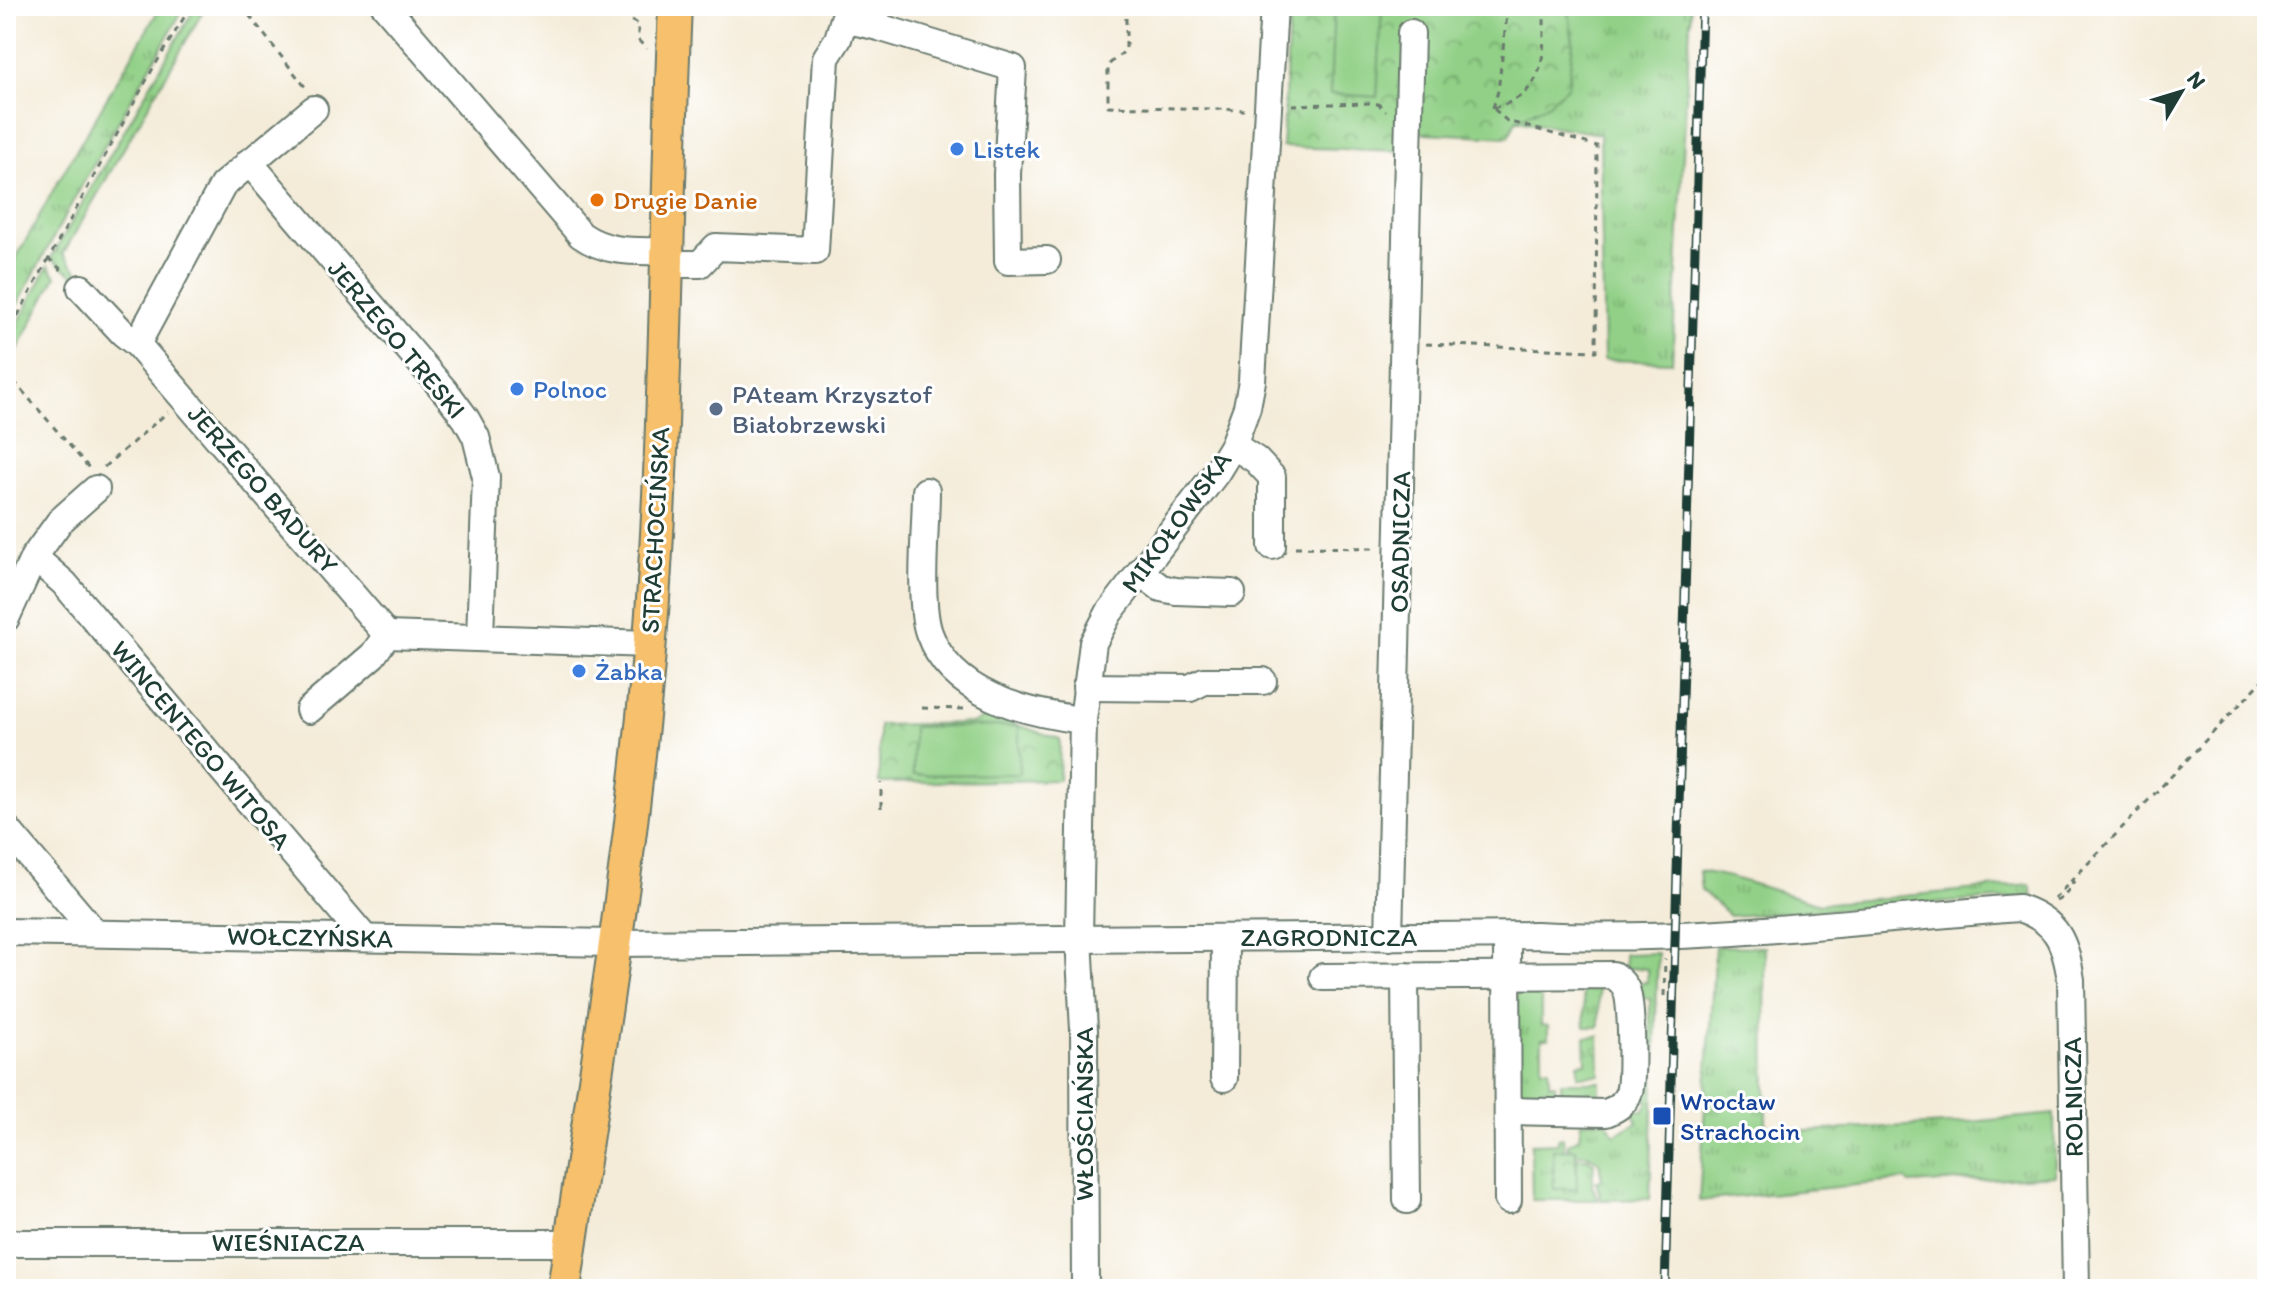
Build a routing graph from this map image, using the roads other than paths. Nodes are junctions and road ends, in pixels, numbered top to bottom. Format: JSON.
{"nodes":[{"id":1,"x":385,"y":6,"type":"edge"},
{"id":2,"x":675,"y":6,"type":"edge"},
{"id":3,"x":1274,"y":6,"type":"edge"},
{"id":4,"x":876,"y":17,"type":"edge"},
{"id":5,"x":1411,"y":33,"type":"dead end"},
{"id":6,"x":314,"y":109,"type":"road end"},
{"id":7,"x":249,"y":162,"type":"junction"},
{"id":8,"x":667,"y":257,"type":"junction"},
{"id":9,"x":1047,"y":260,"type":"dead end"},
{"id":10,"x":72,"y":280,"type":"road end"},
{"id":11,"x":137,"y":344,"type":"junction"},
{"id":12,"x":1233,"y":445,"type":"junction"},
{"id":13,"x":96,"y":489,"type":"dead end"},
{"id":14,"x":926,"y":491,"type":"dead end"},
{"id":15,"x":1272,"y":546,"type":"road end"},
{"id":16,"x":34,"y":557,"type":"junction"},
{"id":17,"x":1140,"y":572,"type":"junction"},
{"id":18,"x":1232,"y":593,"type":"dead end"},
{"id":19,"x":6,"y":618,"type":"edge"},
{"id":20,"x":387,"y":635,"type":"junction"},
{"id":21,"x":480,"y":636,"type":"junction"},
{"id":22,"x":649,"y":644,"type":"junction"},
{"id":23,"x":1263,"y":681,"type":"dead end"},
{"id":24,"x":1086,"y":687,"type":"junction"},
{"id":25,"x":309,"y":710,"type":"dead end"},
{"id":26,"x":1083,"y":720,"type":"junction"},
{"id":27,"x":6,"y":828,"type":"edge"},
{"id":28,"x":2046,"y":908,"type":"joint"},
{"id":29,"x":6,"y":932,"type":"edge"},
{"id":30,"x":95,"y":933,"type":"junction"},
{"id":31,"x":1507,"y":936,"type":"junction"},
{"id":32,"x":364,"y":937,"type":"junction"},
{"id":33,"x":1389,"y":937,"type":"junction"},
{"id":34,"x":1079,"y":938,"type":"junction"},
{"id":35,"x":1225,"y":938,"type":"junction"},
{"id":36,"x":615,"y":943,"type":"junction"},
{"id":37,"x":1405,"y":976,"type":"junction"},
{"id":38,"x":1507,"y":976,"type":"junction"},
{"id":39,"x":1323,"y":977,"type":"dead end"},
{"id":40,"x":1224,"y":1078,"type":"dead end"},
{"id":41,"x":1508,"y":1111,"type":"junction"},
{"id":42,"x":1407,"y":1200,"type":"dead end"},
{"id":43,"x":1508,"y":1200,"type":"dead end"},
{"id":44,"x":6,"y":1243,"type":"edge"},
{"id":45,"x":571,"y":1243,"type":"junction"},
{"id":46,"x":564,"y":1289,"type":"edge"},
{"id":47,"x":1085,"y":1289,"type":"edge"},
{"id":48,"x":2076,"y":1289,"type":"edge"}],
"edges":[{"from":1,"to":8,"type":"street"},
{"from":2,"to":8,"type":"main road","name":"STRACHOCIŃSKA"},
{"from":3,"to":12,"type":"street","name":"MIKOŁOWSKA"},
{"from":4,"to":8,"type":"street"},
{"from":4,"to":9,"type":"street"},
{"from":5,"to":33,"type":"street","name":"OSADNICZA"},
{"from":6,"to":7,"type":"street"},
{"from":7,"to":11,"type":"street"},
{"from":7,"to":21,"type":"street","name":"JERZEGO TRESKI"},
{"from":8,"to":22,"type":"main road","name":"STRACHOCIŃSKA"},
{"from":10,"to":11,"type":"street","name":"JERZEGO BADURY"},
{"from":11,"to":20,"type":"street","name":"JERZEGO BADURY"},
{"from":12,"to":15,"type":"street"},
{"from":12,"to":17,"type":"street","name":"MIKOŁOWSKA"},
{"from":13,"to":16,"type":"street"},
{"from":14,"to":26,"type":"street"},
{"from":16,"to":19,"type":"street"},
{"from":16,"to":32,"type":"street","name":"WINCENTEGO WITOSA"},
{"from":17,"to":18,"type":"street"},
{"from":17,"to":24,"type":"street","name":"MIKOŁOWSKA"},
{"from":20,"to":21,"type":"street"},
{"from":20,"to":25,"type":"street"},
{"from":21,"to":22,"type":"street"},
{"from":22,"to":36,"type":"main road","name":"STRACHOCIŃSKA"},
{"from":23,"to":24,"type":"street"},
{"from":24,"to":26,"type":"street","name":"MIKOŁOWSKA"},
{"from":26,"to":34,"type":"street","name":"MIKOŁOWSKA"},
{"from":27,"to":30,"type":"street"},
{"from":28,"to":31,"type":"street","name":"ZAGRODNICZA"},
{"from":28,"to":48,"type":"street","name":"ROLNICZA"},
{"from":29,"to":30,"type":"street","name":"WOŁCZYŃSKA"},
{"from":30,"to":32,"type":"street","name":"WOŁCZYŃSKA"},
{"from":31,"to":33,"type":"street","name":"ZAGRODNICZA"},
{"from":31,"to":38,"type":"street"},
{"from":32,"to":36,"type":"street","name":"WOŁCZYŃSKA"},
{"from":33,"to":35,"type":"street","name":"ZAGRODNICZA"},
{"from":34,"to":35,"type":"street","name":"ZAGRODNICZA"},
{"from":34,"to":36,"type":"street","name":"ZAGRODNICZA"},
{"from":34,"to":47,"type":"street","name":"WŁOŚCIAŃSKA"},
{"from":35,"to":40,"type":"street"},
{"from":36,"to":45,"type":"main road","name":"STRACHOCIŃSKA"},
{"from":37,"to":38,"type":"street"},
{"from":37,"to":39,"type":"street"},
{"from":37,"to":42,"type":"street"},
{"from":38,"to":41,"type":"street"},
{"from":38,"to":41,"type":"street"},
{"from":41,"to":43,"type":"street"},
{"from":44,"to":45,"type":"street","name":"WIEŚNIACZA"},
{"from":45,"to":46,"type":"main road","name":"STRACHOCIŃSKA"}]}
